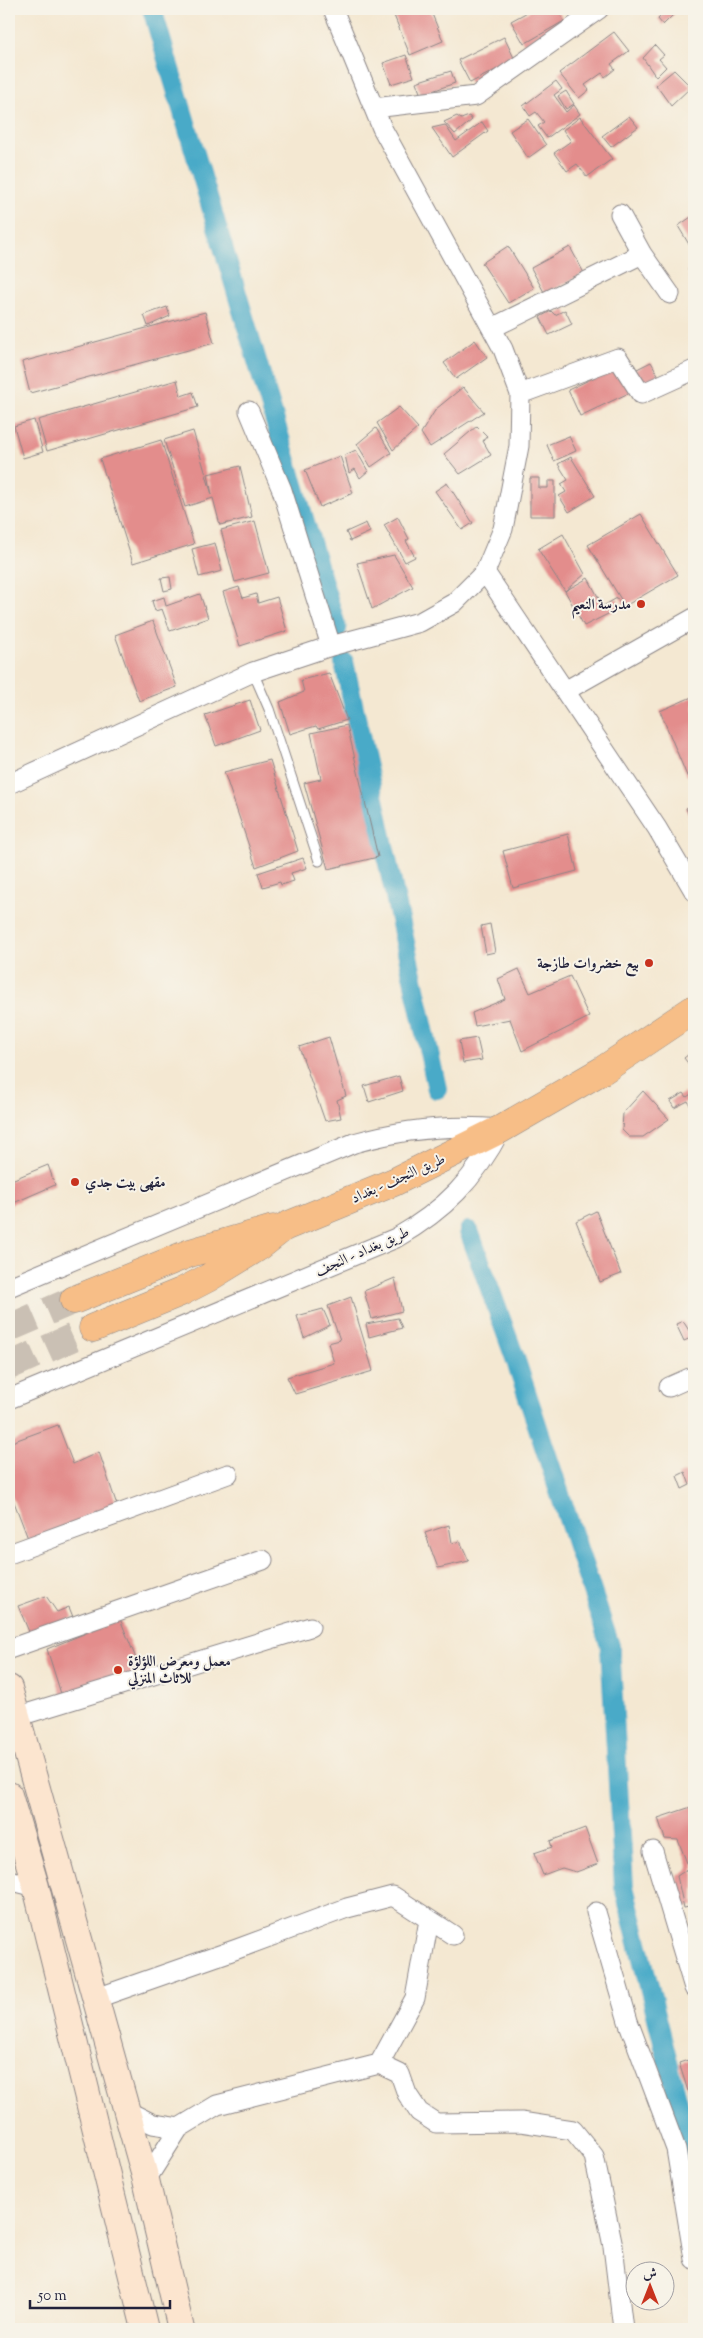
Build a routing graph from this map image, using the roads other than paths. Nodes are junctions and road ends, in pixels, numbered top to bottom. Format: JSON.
{"nodes":[{"id":1,"x":333,"y":9,"type":"edge"},
{"id":2,"x":599,"y":9,"type":"edge"},
{"id":3,"x":374,"y":108,"type":"junction"},
{"id":4,"x":620,"y":214,"type":"dead end"},
{"id":5,"x":642,"y":254,"type":"junction"},
{"id":6,"x":670,"y":294,"type":"dead end"},
{"id":7,"x":492,"y":328,"type":"junction"},
{"id":8,"x":694,"y":370,"type":"edge"},
{"id":9,"x":520,"y":394,"type":"junction"},
{"id":10,"x":249,"y":411,"type":"dead end"},
{"id":11,"x":485,"y":572,"type":"junction"},
{"id":12,"x":694,"y":618,"type":"edge"},
{"id":13,"x":331,"y":646,"type":"junction"},
{"id":14,"x":253,"y":672,"type":"junction"},
{"id":15,"x":565,"y":691,"type":"junction"},
{"id":16,"x":9,"y":784,"type":"edge"},
{"id":17,"x":319,"y":861,"type":"dead end"},
{"id":18,"x":694,"y":891,"type":"edge"},
{"id":19,"x":694,"y":1009,"type":"edge"},
{"id":20,"x":500,"y":1129,"type":"junction"},
{"id":21,"x":284,"y":1227,"type":"junction"},
{"id":22,"x":9,"y":1287,"type":"edge"},
{"id":23,"x":74,"y":1300,"type":"tunnel mouth"},
{"id":24,"x":93,"y":1328,"type":"tunnel mouth"},
{"id":25,"x":694,"y":1376,"type":"edge"},
{"id":26,"x":669,"y":1387,"type":"dead end"},
{"id":27,"x":9,"y":1399,"type":"edge"},
{"id":28,"x":228,"y":1474,"type":"dead end"},
{"id":29,"x":9,"y":1554,"type":"edge"},
{"id":30,"x":262,"y":1560,"type":"dead end"},
{"id":31,"x":310,"y":1627,"type":"dead end"},
{"id":32,"x":9,"y":1649,"type":"edge"},
{"id":33,"x":9,"y":1688,"type":"edge"},
{"id":34,"x":16,"y":1717,"type":"junction"},
{"id":35,"x":9,"y":1795,"type":"edge"},
{"id":36,"x":653,"y":1851,"type":"dead end"},
{"id":37,"x":9,"y":1880,"type":"edge"},
{"id":38,"x":36,"y":1887,"type":"junction"},
{"id":39,"x":596,"y":1912,"type":"dead end"},
{"id":40,"x":429,"y":1920,"type":"junction"},
{"id":41,"x":452,"y":1935,"type":"dead end"},
{"id":42,"x":694,"y":1988,"type":"edge"},
{"id":43,"x":94,"y":1999,"type":"junction"},
{"id":44,"x":379,"y":2064,"type":"junction"},
{"id":45,"x":127,"y":2111,"type":"junction"},
{"id":46,"x":179,"y":2128,"type":"junction"},
{"id":47,"x":146,"y":2180,"type":"junction"},
{"id":48,"x":694,"y":2260,"type":"edge"},
{"id":49,"x":145,"y":2329,"type":"edge"},
{"id":50,"x":181,"y":2329,"type":"edge"},
{"id":51,"x":623,"y":2329,"type":"edge"}],
"edges":[{"from":1,"to":3,"type":"street"},
{"from":2,"to":3,"type":"street"},
{"from":3,"to":7,"type":"street"},
{"from":4,"to":5,"type":"street"},
{"from":5,"to":6,"type":"street"},
{"from":5,"to":7,"type":"street"},
{"from":7,"to":9,"type":"street"},
{"from":8,"to":9,"type":"street"},
{"from":9,"to":11,"type":"street"},
{"from":10,"to":13,"type":"street"},
{"from":11,"to":13,"type":"street"},
{"from":11,"to":15,"type":"street"},
{"from":12,"to":15,"type":"street"},
{"from":13,"to":14,"type":"street"},
{"from":14,"to":16,"type":"street"},
{"from":14,"to":17,"type":"lane"},
{"from":15,"to":18,"type":"street"},
{"from":19,"to":20,"type":"main road","name":"طريق النجف - بغداد"},
{"from":20,"to":21,"type":"main road","name":"طريق النجف - بغداد"},
{"from":20,"to":22,"type":"street"},
{"from":20,"to":27,"type":"street","name":"طريق بغداد - النجف"},
{"from":21,"to":23,"type":"main road"},
{"from":21,"to":24,"type":"main road","name":"طريق النجف - بغداد"},
{"from":25,"to":26,"type":"street"},
{"from":28,"to":29,"type":"street"},
{"from":30,"to":32,"type":"street"},
{"from":31,"to":34,"type":"street"},
{"from":33,"to":34,"type":"main road"},
{"from":34,"to":43,"type":"main road"},
{"from":35,"to":38,"type":"main road"},
{"from":36,"to":42,"type":"street"},
{"from":37,"to":38,"type":"street"},
{"from":38,"to":49,"type":"main road"},
{"from":39,"to":48,"type":"street"},
{"from":40,"to":41,"type":"street"},
{"from":40,"to":43,"type":"street"},
{"from":40,"to":44,"type":"street"},
{"from":43,"to":45,"type":"main road"},
{"from":44,"to":46,"type":"street"},
{"from":44,"to":51,"type":"street"},
{"from":45,"to":46,"type":"street"},
{"from":45,"to":47,"type":"main road"},
{"from":46,"to":47,"type":"street"},
{"from":47,"to":50,"type":"main road"}]}
